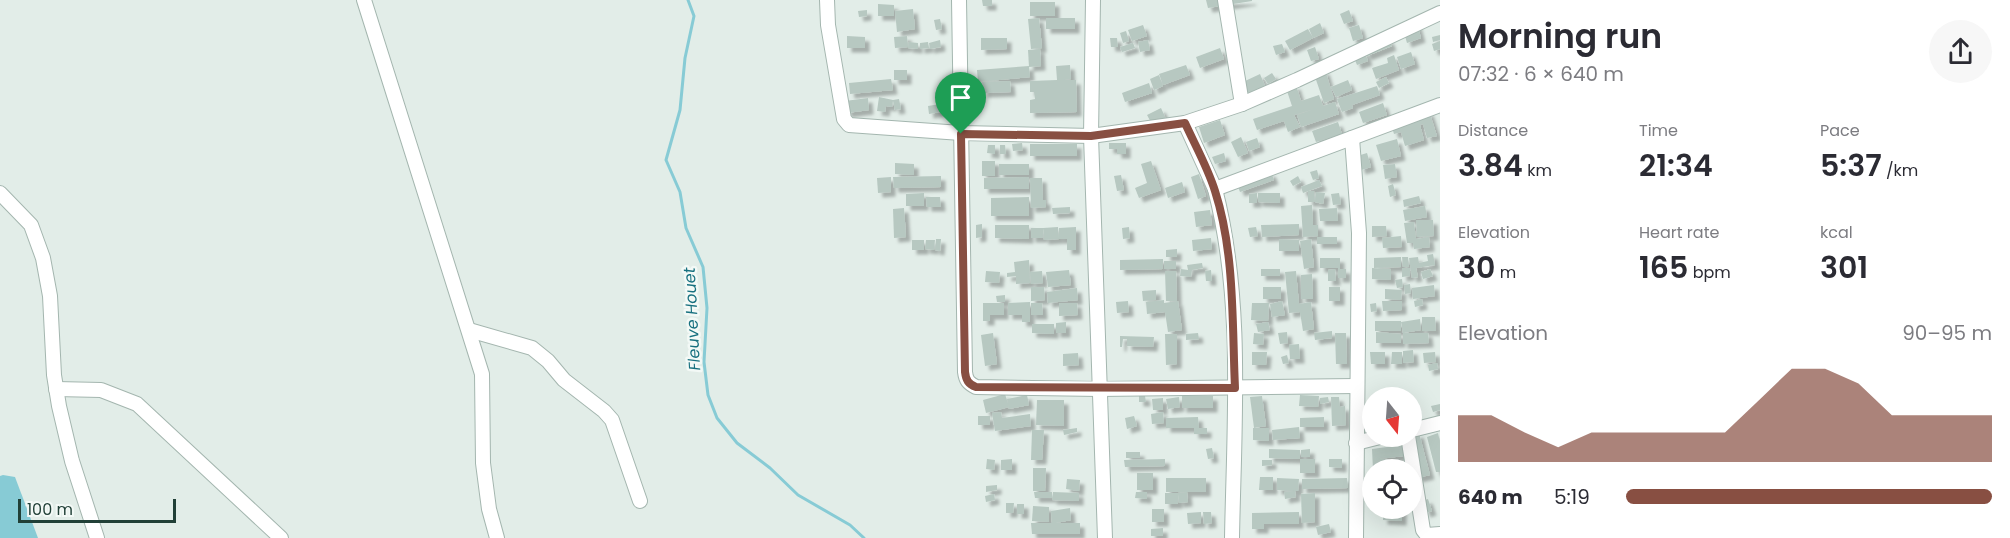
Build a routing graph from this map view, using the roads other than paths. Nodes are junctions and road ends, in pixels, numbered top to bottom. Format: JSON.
{"nodes":[{"id":1,"x":364,"y":0,"type":"edge"},
{"id":2,"x":827,"y":0,"type":"edge"},
{"id":3,"x":959,"y":0,"type":"edge"},
{"id":4,"x":1093,"y":0,"type":"edge"},
{"id":5,"x":1226,"y":0,"type":"edge"},
{"id":6,"x":1440,"y":13,"type":"edge"},
{"id":7,"x":1242,"y":104,"type":"junction"},
{"id":8,"x":1440,"y":105,"type":"edge"},
{"id":9,"x":1185,"y":123,"type":"junction"},
{"id":10,"x":961,"y":134,"type":"junction"},
{"id":11,"x":1091,"y":136,"type":"junction"},
{"id":12,"x":1352,"y":138,"type":"junction"},
{"id":13,"x":1215,"y":189,"type":"junction"},
{"id":14,"x":0,"y":193,"type":"edge"},
{"id":15,"x":469,"y":330,"type":"junction"},
{"id":16,"x":1356,"y":386,"type":"junction"},
{"id":17,"x":1235,"y":388,"type":"junction"},
{"id":18,"x":56,"y":389,"type":"junction"},
{"id":19,"x":1099,"y":389,"type":"junction"},
{"id":20,"x":1440,"y":423,"type":"edge"},
{"id":21,"x":1422,"y":428,"type":"edge"},
{"id":22,"x":1362,"y":442,"type":"edge"},
{"id":23,"x":1356,"y":443,"type":"junction"},
{"id":24,"x":1410,"y":447,"type":"edge"},
{"id":25,"x":640,"y":501,"type":"dead end"},
{"id":26,"x":1440,"y":534,"type":"edge"},
{"id":27,"x":97,"y":538,"type":"edge"},
{"id":28,"x":281,"y":538,"type":"edge"},
{"id":29,"x":497,"y":538,"type":"edge"},
{"id":30,"x":1105,"y":538,"type":"edge"},
{"id":31,"x":1232,"y":538,"type":"edge"},
{"id":32,"x":1356,"y":538,"type":"edge"}],
"edges":[{"from":1,"to":15,"type":"street"},
{"from":2,"to":10,"type":"street"},
{"from":3,"to":10,"type":"street"},
{"from":4,"to":11,"type":"street"},
{"from":5,"to":7,"type":"street"},
{"from":6,"to":7,"type":"street"},
{"from":7,"to":9,"type":"street"},
{"from":8,"to":12,"type":"street"},
{"from":9,"to":11,"type":"street"},
{"from":9,"to":13,"type":"street"},
{"from":10,"to":11,"type":"street"},
{"from":10,"to":19,"type":"street"},
{"from":11,"to":19,"type":"street"},
{"from":12,"to":13,"type":"street"},
{"from":12,"to":16,"type":"street"},
{"from":13,"to":17,"type":"street"},
{"from":14,"to":18,"type":"street"},
{"from":15,"to":25,"type":"street"},
{"from":15,"to":29,"type":"street"},
{"from":16,"to":17,"type":"street"},
{"from":16,"to":23,"type":"street"},
{"from":17,"to":19,"type":"street"},
{"from":17,"to":31,"type":"street"},
{"from":18,"to":27,"type":"street"},
{"from":18,"to":28,"type":"street"},
{"from":19,"to":30,"type":"street"},
{"from":20,"to":21,"type":"street"},
{"from":22,"to":23,"type":"street"},
{"from":23,"to":32,"type":"street"},
{"from":24,"to":26,"type":"street"}]}
